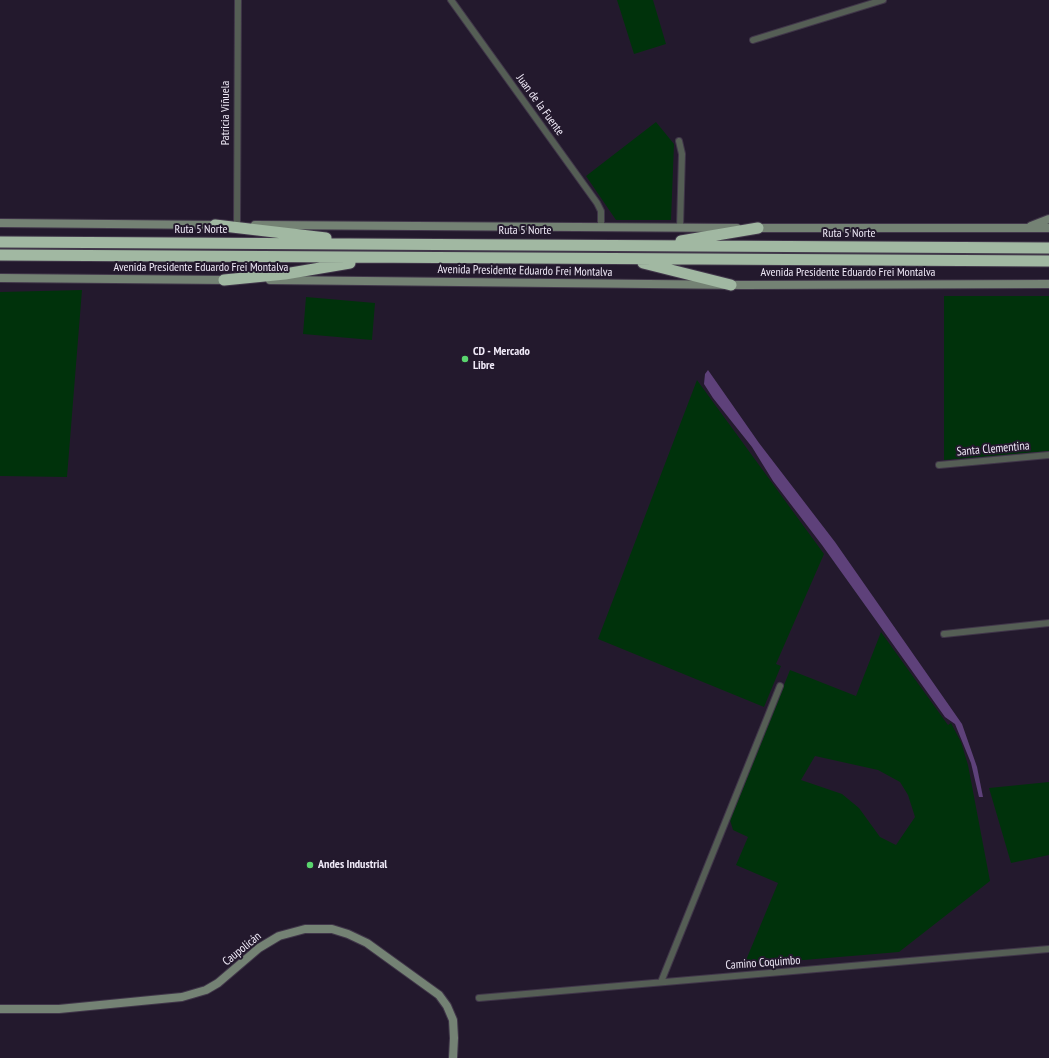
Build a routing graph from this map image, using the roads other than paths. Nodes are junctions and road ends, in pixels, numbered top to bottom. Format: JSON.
{"nodes":[{"id":1,"x":238,"y":0,"type":"edge"},
{"id":2,"x":451,"y":0,"type":"edge"},
{"id":3,"x":883,"y":0,"type":"edge"},
{"id":4,"x":753,"y":40,"type":"dead end"},
{"id":5,"x":679,"y":141,"type":"dead end"},
{"id":6,"x":1049,"y":219,"type":"edge"},
{"id":7,"x":0,"y":223,"type":"edge"},
{"id":8,"x":215,"y":225,"type":"junction"},
{"id":9,"x":237,"y":225,"type":"junction"},
{"id":10,"x":601,"y":227,"type":"junction"},
{"id":11,"x":680,"y":227,"type":"junction"},
{"id":12,"x":758,"y":228,"type":"junction"},
{"id":13,"x":1024,"y":228,"type":"junction"},
{"id":14,"x":1049,"y":228,"type":"edge"},
{"id":15,"x":0,"y":242,"type":"edge"},
{"id":16,"x":366,"y":244,"type":"junction"},
{"id":17,"x":661,"y":245,"type":"junction"},
{"id":18,"x":1049,"y":248,"type":"edge"},
{"id":19,"x":0,"y":255,"type":"edge"},
{"id":20,"x":380,"y":258,"type":"junction"},
{"id":21,"x":619,"y":259,"type":"junction"},
{"id":22,"x":1049,"y":261,"type":"edge"},
{"id":23,"x":0,"y":278,"type":"edge"},
{"id":24,"x":224,"y":280,"type":"junction"},
{"id":25,"x":1049,"y":284,"type":"edge"},
{"id":26,"x":730,"y":285,"type":"junction"},
{"id":27,"x":1049,"y":455,"type":"edge"},
{"id":28,"x":939,"y":464,"type":"dead end"},
{"id":29,"x":1049,"y":624,"type":"edge"},
{"id":30,"x":944,"y":634,"type":"dead end"},
{"id":31,"x":780,"y":686,"type":"dead end"},
{"id":32,"x":1049,"y":949,"type":"edge"},
{"id":33,"x":662,"y":982,"type":"junction"},
{"id":34,"x":479,"y":998,"type":"dead end"},
{"id":35,"x":0,"y":1009,"type":"edge"},
{"id":36,"x":453,"y":1058,"type":"edge"}],
"edges":[{"from":1,"to":9,"type":"street","name":"Patricia Viñuela"},
{"from":2,"to":10,"type":"street","name":"Juan de la Fuente"},
{"from":3,"to":4,"type":"street"},
{"from":5,"to":11,"type":"street"},
{"from":6,"to":13,"type":"main road"},
{"from":7,"to":8,"type":"main road"},
{"from":8,"to":9,"type":"main road"},
{"from":8,"to":16,"type":"highway"},
{"from":9,"to":10,"type":"main road"},
{"from":10,"to":11,"type":"main road"},
{"from":11,"to":12,"type":"main road"},
{"from":12,"to":13,"type":"main road"},
{"from":12,"to":17,"type":"highway"},
{"from":13,"to":14,"type":"main road"},
{"from":15,"to":16,"type":"highway","name":"Ruta 5 Norte"},
{"from":16,"to":17,"type":"highway","name":"Ruta 5 Norte"},
{"from":17,"to":18,"type":"highway","name":"Ruta 5 Norte"},
{"from":19,"to":20,"type":"highway"},
{"from":20,"to":21,"type":"highway"},
{"from":20,"to":24,"type":"highway"},
{"from":21,"to":22,"type":"highway"},
{"from":21,"to":26,"type":"highway"},
{"from":23,"to":24,"type":"main road","name":"Avenida Presidente Eduardo Frei Montalva"},
{"from":24,"to":26,"type":"main road","name":"Avenida Presidente Eduardo Frei Montalva"},
{"from":25,"to":26,"type":"main road","name":"Avenida Presidente Eduardo Frei Montalva"},
{"from":27,"to":28,"type":"street","name":"Santa Clementina"},
{"from":29,"to":30,"type":"street"},
{"from":31,"to":33,"type":"street"},
{"from":32,"to":33,"type":"street","name":"Camino Coquimbo"},
{"from":33,"to":34,"type":"street","name":"Camino Coquimbo"},
{"from":35,"to":36,"type":"main road","name":"Caupolicán"}]}
